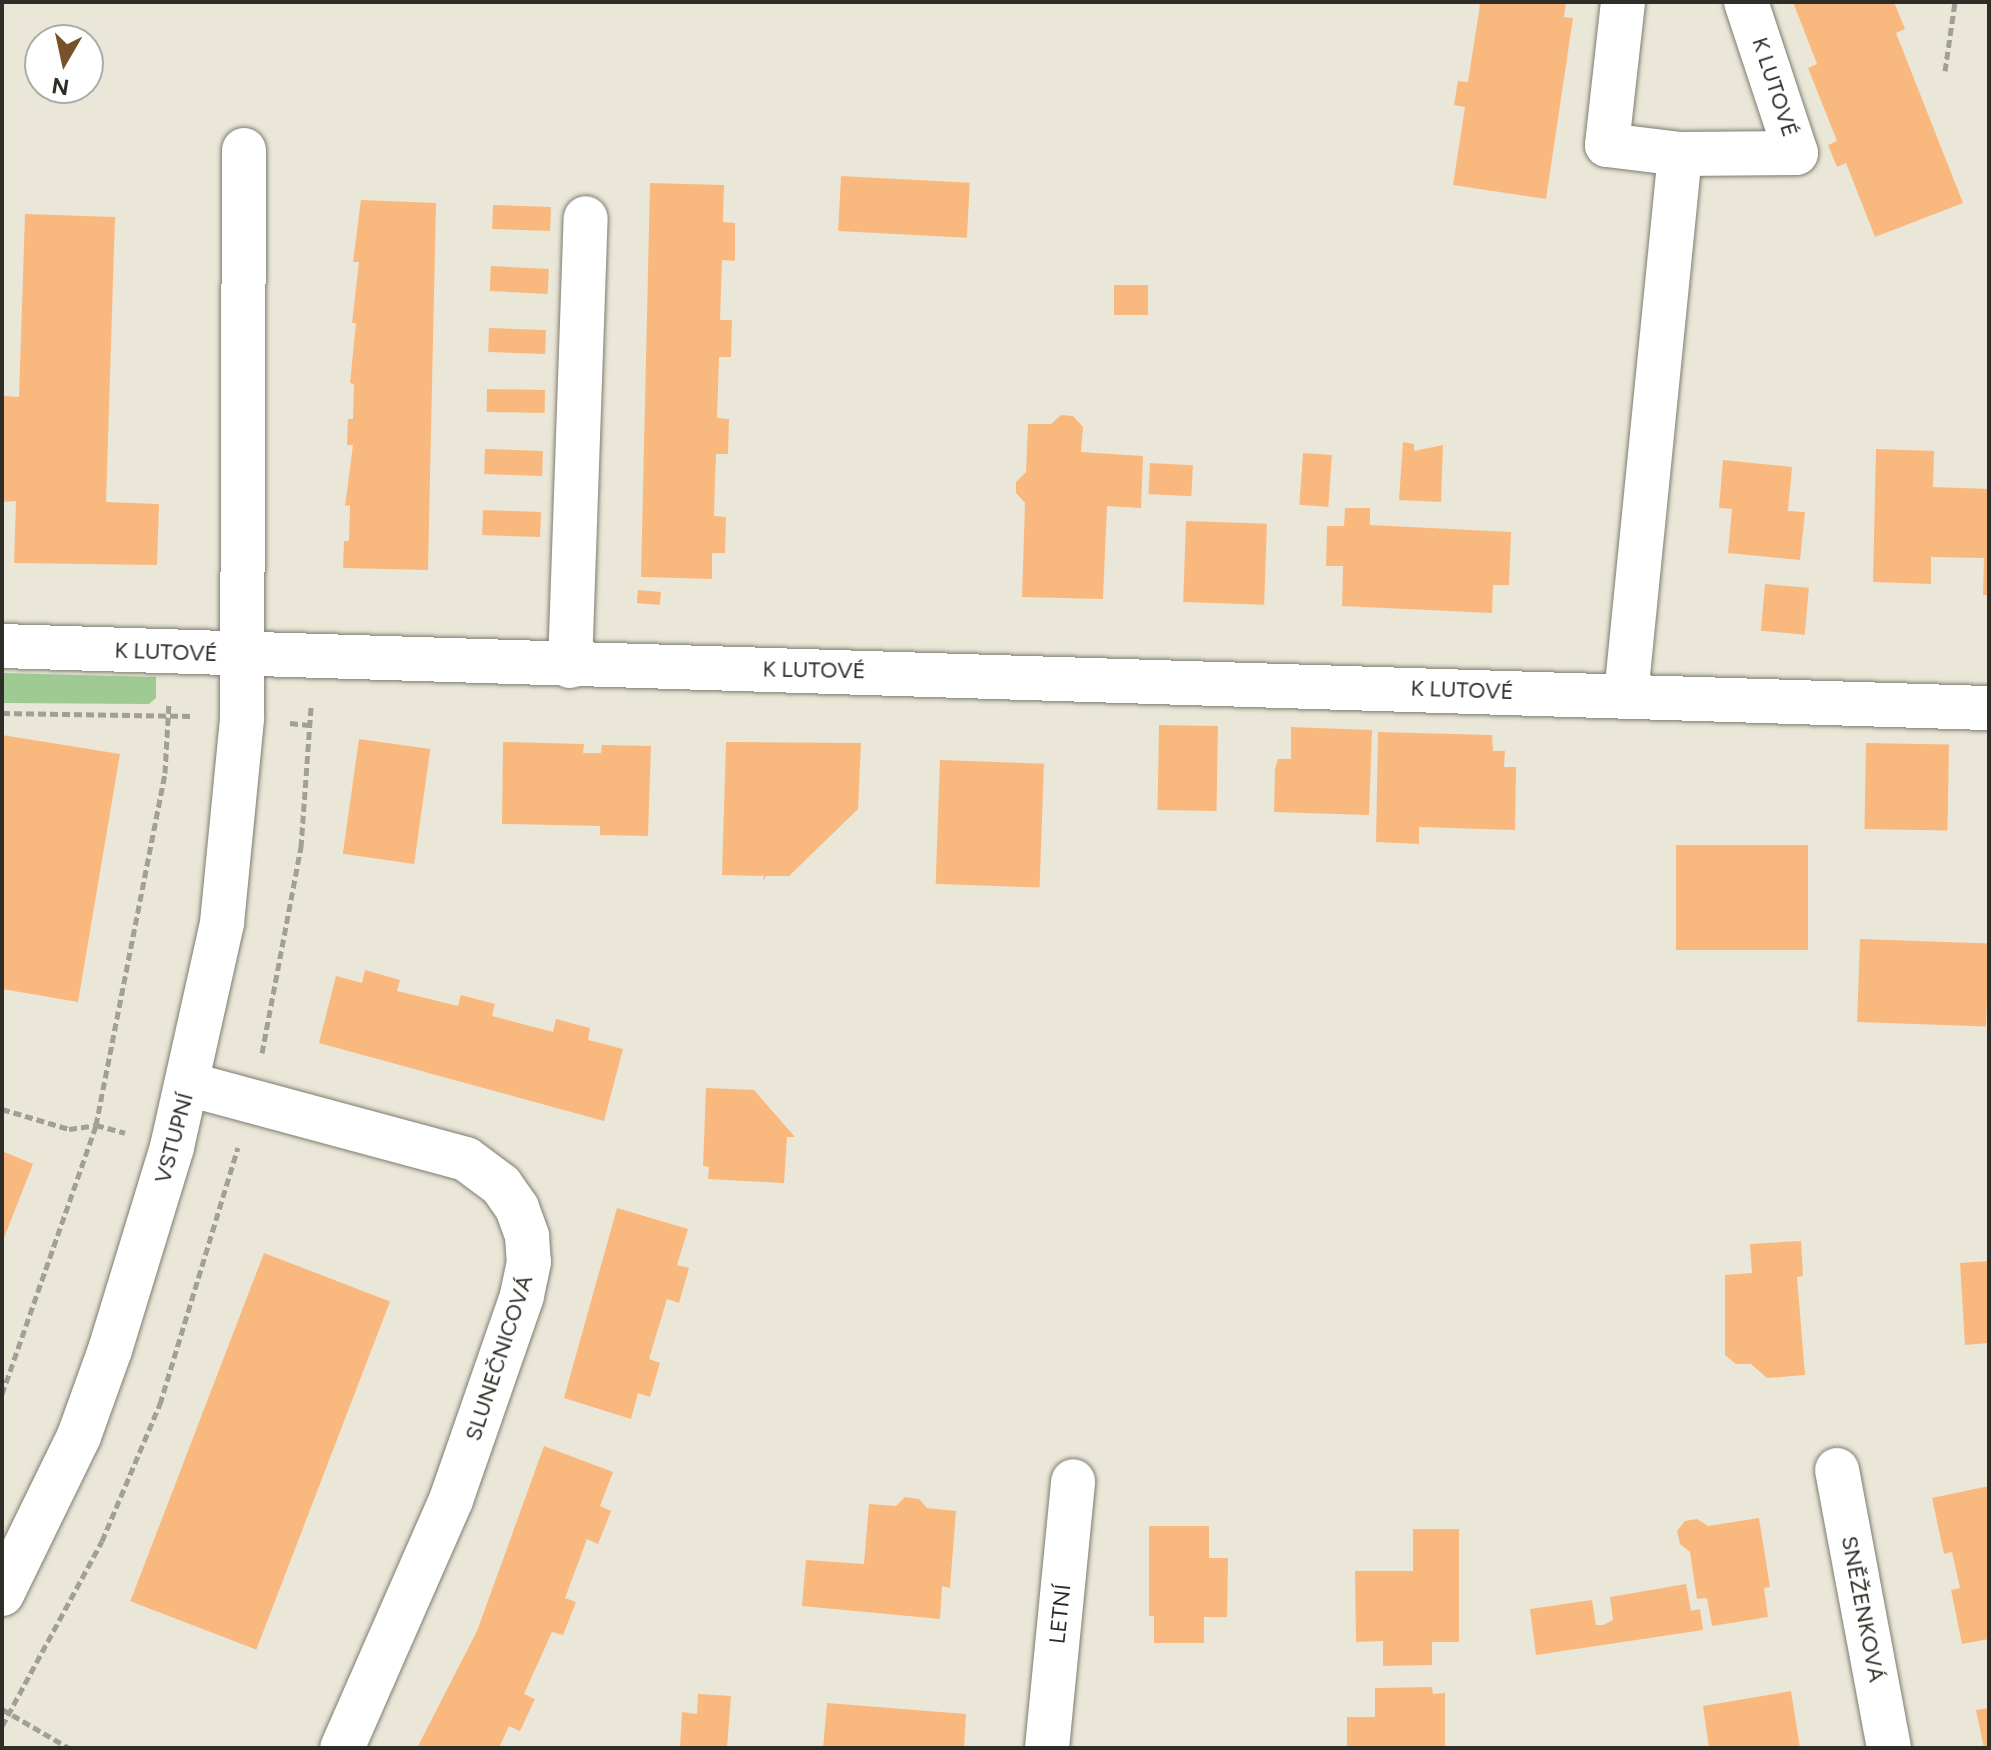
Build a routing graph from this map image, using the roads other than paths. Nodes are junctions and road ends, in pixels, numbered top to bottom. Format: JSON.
{"nodes":[{"id":1,"x":1623,"y":2,"type":"edge"},
{"id":2,"x":1746,"y":2,"type":"edge"},
{"id":3,"x":244,"y":150,"type":"dead end"},
{"id":4,"x":1680,"y":154,"type":"junction"},
{"id":5,"x":586,"y":218,"type":"dead end"},
{"id":6,"x":2,"y":646,"type":"edge"},
{"id":7,"x":243,"y":655,"type":"junction"},
{"id":8,"x":570,"y":666,"type":"junction"},
{"id":9,"x":1626,"y":695,"type":"junction"},
{"id":10,"x":1989,"y":708,"type":"edge"},
{"id":11,"x":188,"y":1084,"type":"junction"},
{"id":12,"x":1837,"y":1470,"type":"dead end"},
{"id":13,"x":1073,"y":1481,"type":"dead end"},
{"id":14,"x":2,"y":1594,"type":"edge"},
{"id":15,"x":342,"y":1748,"type":"edge"},
{"id":16,"x":1047,"y":1748,"type":"edge"},
{"id":17,"x":1889,"y":1748,"type":"edge"}],
"edges":[{"from":1,"to":4,"type":"street","name":"K LUTOVÉ"},
{"from":2,"to":4,"type":"street","name":"K LUTOVÉ"},
{"from":3,"to":7,"type":"street","name":"VSTUPNÍ"},
{"from":4,"to":9,"type":"street"},
{"from":5,"to":8,"type":"street"},
{"from":6,"to":7,"type":"street","name":"K LUTOVÉ"},
{"from":7,"to":8,"type":"street","name":"K LUTOVÉ"},
{"from":7,"to":11,"type":"street","name":"VSTUPNÍ"},
{"from":8,"to":9,"type":"street","name":"K LUTOVÉ"},
{"from":9,"to":10,"type":"street","name":"K LUTOVÉ"},
{"from":11,"to":14,"type":"street","name":"VSTUPNÍ"},
{"from":11,"to":15,"type":"street","name":"SLUNEČNICOVÁ"},
{"from":12,"to":17,"type":"street","name":"SNĚŽENKOVÁ"},
{"from":13,"to":16,"type":"street","name":"LETNÍ"}]}
